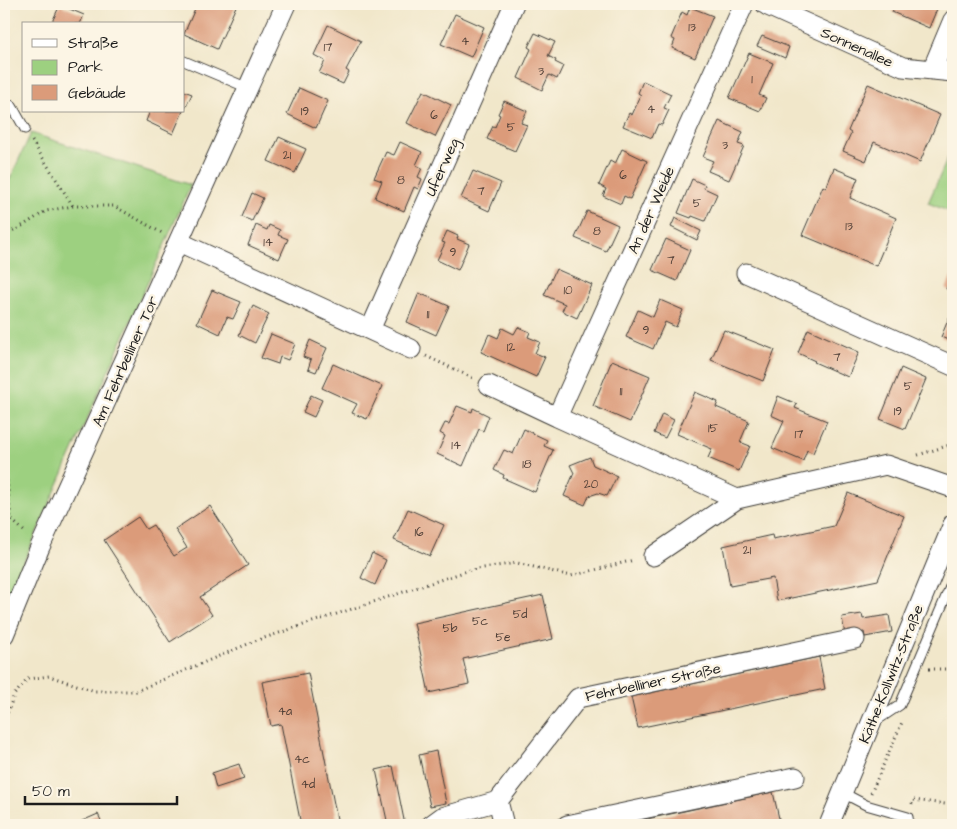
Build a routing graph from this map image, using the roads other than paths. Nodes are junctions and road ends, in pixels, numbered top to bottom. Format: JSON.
{"nodes":[{"id":1,"x":286,"y":4,"type":"edge"},
{"id":2,"x":514,"y":4,"type":"edge"},
{"id":3,"x":744,"y":4,"type":"edge"},
{"id":4,"x":765,"y":4,"type":"edge"},
{"id":5,"x":953,"y":20,"type":"edge"},
{"id":6,"x":185,"y":61,"type":"edge"},
{"id":7,"x":932,"y":70,"type":"junction"},
{"id":8,"x":953,"y":72,"type":"edge"},
{"id":9,"x":248,"y":88,"type":"junction"},
{"id":10,"x":4,"y":101,"type":"edge"},
{"id":11,"x":25,"y":130,"type":"road end"},
{"id":12,"x":179,"y":242,"type":"junction"},
{"id":13,"x":746,"y":273,"type":"dead end"},
{"id":14,"x":370,"y":330,"type":"junction"},
{"id":15,"x":411,"y":349,"type":"road end"},
{"id":16,"x":953,"y":366,"type":"edge"},
{"id":17,"x":489,"y":385,"type":"road end"},
{"id":18,"x":557,"y":417,"type":"junction"},
{"id":19,"x":953,"y":488,"type":"edge"},
{"id":20,"x":737,"y":499,"type":"junction"},
{"id":21,"x":953,"y":524,"type":"edge"},
{"id":22,"x":653,"y":556,"type":"road end"},
{"id":23,"x":953,"y":580,"type":"edge"},
{"id":24,"x":4,"y":635,"type":"edge"},
{"id":25,"x":855,"y":639,"type":"dead end"},
{"id":26,"x":870,"y":725,"type":"junction"},
{"id":27,"x":795,"y":777,"type":"dead end"},
{"id":28,"x":843,"y":793,"type":"junction"},
{"id":29,"x":498,"y":801,"type":"junction"},
{"id":30,"x":909,"y":821,"type":"edge"},
{"id":31,"x":431,"y":825,"type":"edge"},
{"id":32,"x":504,"y":825,"type":"edge"},
{"id":33,"x":567,"y":825,"type":"edge"},
{"id":34,"x":829,"y":825,"type":"edge"}],
"edges":[{"from":1,"to":9,"type":"street","name":"Am Fehrbelliner Tor"},
{"from":2,"to":14,"type":"street","name":"Uferweg"},
{"from":3,"to":18,"type":"street","name":"An der Weide"},
{"from":4,"to":7,"type":"street","name":"Sonnenallee"},
{"from":5,"to":7,"type":"street"},
{"from":6,"to":9,"type":"lane"},
{"from":7,"to":8,"type":"street","name":"Sonnenallee"},
{"from":9,"to":12,"type":"street","name":"Am Fehrbelliner Tor"},
{"from":10,"to":11,"type":"lane"},
{"from":12,"to":14,"type":"street"},
{"from":12,"to":24,"type":"street","name":"Am Fehrbelliner Tor"},
{"from":13,"to":16,"type":"street"},
{"from":14,"to":15,"type":"street"},
{"from":17,"to":18,"type":"street"},
{"from":18,"to":20,"type":"street"},
{"from":19,"to":20,"type":"street"},
{"from":20,"to":22,"type":"street"},
{"from":21,"to":26,"type":"street","name":"Käthe-Kollwitz-Straße"},
{"from":23,"to":26,"type":"lane"},
{"from":25,"to":29,"type":"street","name":"Fehrbelliner Straße"},
{"from":26,"to":28,"type":"street","name":"Käthe-Kollwitz-Straße"},
{"from":27,"to":33,"type":"street"},
{"from":28,"to":30,"type":"lane"},
{"from":28,"to":34,"type":"street","name":"Käthe-Kollwitz-Straße"},
{"from":29,"to":31,"type":"street"},
{"from":29,"to":32,"type":"street"}]}
